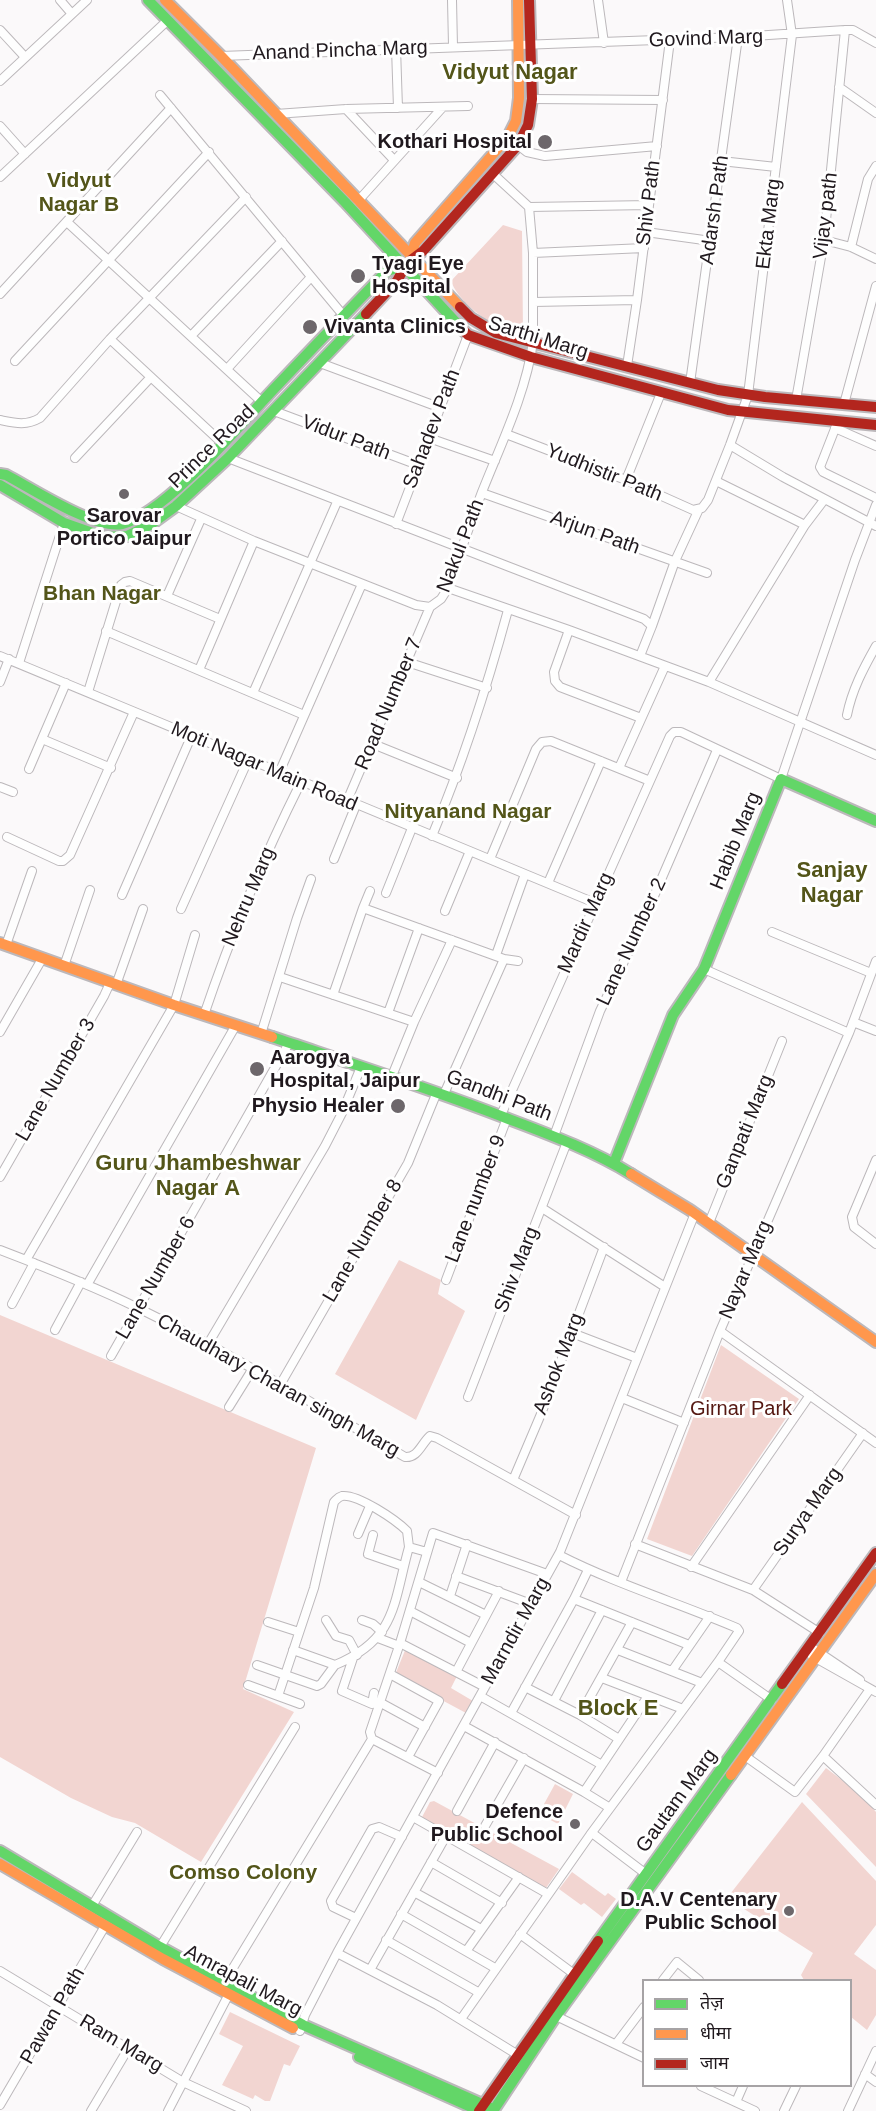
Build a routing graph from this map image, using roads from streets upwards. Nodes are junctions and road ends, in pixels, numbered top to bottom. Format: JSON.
{"nodes":[{"id":1,"x":60,"y":0,"type":"edge"},
{"id":2,"x":87,"y":0,"type":"edge"},
{"id":3,"x":452,"y":0,"type":"edge"},
{"id":4,"x":518,"y":0,"type":"edge"},
{"id":5,"x":529,"y":0,"type":"edge"},
{"id":6,"x":598,"y":0,"type":"edge"},
{"id":7,"x":787,"y":0,"type":"edge"},
{"id":8,"x":158,"y":2,"type":"edge"},
{"id":9,"x":72,"y":14,"type":"junction"},
{"id":10,"x":168,"y":20,"type":"junction"},
{"id":11,"x":0,"y":30,"type":"edge"},
{"id":12,"x":845,"y":30,"type":"junction"},
{"id":13,"x":792,"y":35,"type":"junction"},
{"id":14,"x":738,"y":38,"type":"junction"},
{"id":15,"x":670,"y":40,"type":"junction"},
{"id":16,"x":604,"y":43,"type":"junction"},
{"id":17,"x":876,"y":43,"type":"edge"},
{"id":18,"x":453,"y":46,"type":"junction"},
{"id":19,"x":519,"y":46,"type":"junction"},
{"id":20,"x":531,"y":46,"type":"junction"},
{"id":21,"x":396,"y":48,"type":"junction"},
{"id":22,"x":221,"y":56,"type":"junction"},
{"id":23,"x":25,"y":57,"type":"junction"},
{"id":24,"x":212,"y":65,"type":"junction"},
{"id":25,"x":0,"y":81,"type":"edge"},
{"id":26,"x":839,"y":87,"type":"junction"},
{"id":27,"x":160,"y":95,"type":"dead end"},
{"id":28,"x":532,"y":99,"type":"junction"},
{"id":29,"x":663,"y":100,"type":"junction"},
{"id":30,"x":468,"y":106,"type":"dead end"},
{"id":31,"x":171,"y":108,"type":"junction"},
{"id":32,"x":398,"y":108,"type":"junction"},
{"id":33,"x":442,"y":108,"type":"junction"},
{"id":34,"x":346,"y":109,"type":"junction"},
{"id":35,"x":876,"y":113,"type":"edge"},
{"id":36,"x":279,"y":117,"type":"junction"},
{"id":37,"x":0,"y":126,"type":"edge"},
{"id":38,"x":274,"y":129,"type":"junction"},
{"id":39,"x":518,"y":145,"type":"junction"},
{"id":40,"x":657,"y":146,"type":"junction"},
{"id":41,"x":209,"y":152,"type":"junction"},
{"id":42,"x":25,"y":154,"type":"junction"},
{"id":43,"x":394,"y":160,"type":"junction"},
{"id":44,"x":721,"y":161,"type":"junction"},
{"id":45,"x":876,"y":166,"type":"edge"},
{"id":46,"x":776,"y":167,"type":"junction"},
{"id":47,"x":492,"y":173,"type":"junction"},
{"id":48,"x":0,"y":177,"type":"edge"},
{"id":49,"x":246,"y":196,"type":"junction"},
{"id":50,"x":358,"y":201,"type":"junction"},
{"id":51,"x":649,"y":205,"type":"junction"},
{"id":52,"x":529,"y":207,"type":"junction"},
{"id":53,"x":67,"y":222,"type":"junction"},
{"id":54,"x":646,"y":232,"type":"junction"},
{"id":55,"x":282,"y":240,"type":"junction"},
{"id":56,"x":824,"y":240,"type":"junction"},
{"id":57,"x":711,"y":241,"type":"junction"},
{"id":58,"x":851,"y":247,"type":"junction"},
{"id":59,"x":644,"y":248,"type":"junction"},
{"id":60,"x":533,"y":253,"type":"junction"},
{"id":61,"x":411,"y":256,"type":"junction"},
{"id":62,"x":876,"y":258,"type":"edge"},
{"id":63,"x":108,"y":260,"type":"junction"},
{"id":64,"x":403,"y":266,"type":"junction"},
{"id":65,"x":311,"y":277,"type":"junction"},
{"id":66,"x":876,"y":285,"type":"edge"},
{"id":67,"x":0,"y":294,"type":"edge"},
{"id":68,"x":149,"y":298,"type":"junction"},
{"id":69,"x":637,"y":300,"type":"junction"},
{"id":70,"x":533,"y":302,"type":"junction"},
{"id":71,"x":343,"y":315,"type":"junction"},
{"id":72,"x":468,"y":334,"type":"junction"},
{"id":73,"x":191,"y":336,"type":"junction"},
{"id":74,"x":110,"y":339,"type":"junction"},
{"id":75,"x":532,"y":342,"type":"junction"},
{"id":76,"x":531,"y":357,"type":"junction"},
{"id":77,"x":15,"y":361,"type":"dead end"},
{"id":78,"x":320,"y":363,"type":"junction"},
{"id":79,"x":627,"y":366,"type":"junction"},
{"id":80,"x":227,"y":369,"type":"junction"},
{"id":81,"x":151,"y":377,"type":"junction"},
{"id":82,"x":690,"y":382,"type":"junction"},
{"id":83,"x":661,"y":393,"type":"junction"},
{"id":84,"x":748,"y":395,"type":"junction"},
{"id":85,"x":796,"y":400,"type":"junction"},
{"id":86,"x":262,"y":402,"type":"junction"},
{"id":87,"x":844,"y":404,"type":"junction"},
{"id":88,"x":876,"y":407,"type":"edge"},
{"id":89,"x":441,"y":408,"type":"junction"},
{"id":90,"x":274,"y":411,"type":"junction"},
{"id":91,"x":743,"y":412,"type":"junction"},
{"id":92,"x":0,"y":420,"type":"edge"},
{"id":93,"x":837,"y":425,"type":"junction"},
{"id":94,"x":876,"y":425,"type":"edge"},
{"id":95,"x":506,"y":434,"type":"junction"},
{"id":96,"x":429,"y":438,"type":"junction"},
{"id":97,"x":222,"y":443,"type":"junction"},
{"id":98,"x":730,"y":446,"type":"junction"},
{"id":99,"x":876,"y":447,"type":"edge"},
{"id":100,"x":75,"y":458,"type":"dead end"},
{"id":101,"x":228,"y":458,"type":"junction"},
{"id":102,"x":495,"y":461,"type":"junction"},
{"id":103,"x":418,"y":465,"type":"junction"},
{"id":104,"x":2,"y":472,"type":"edge"},
{"id":105,"x":626,"y":480,"type":"junction"},
{"id":106,"x":716,"y":480,"type":"junction"},
{"id":107,"x":0,"y":485,"type":"edge"},
{"id":108,"x":0,"y":492,"type":"edge"},
{"id":109,"x":12,"y":492,"type":"junction"},
{"id":110,"x":482,"y":493,"type":"junction"},
{"id":111,"x":876,"y":498,"type":"edge"},
{"id":112,"x":824,"y":500,"type":"junction"},
{"id":113,"x":337,"y":502,"type":"junction"},
{"id":114,"x":876,"y":505,"type":"edge"},
{"id":115,"x":176,"y":506,"type":"junction"},
{"id":116,"x":700,"y":509,"type":"junction"},
{"id":117,"x":201,"y":519,"type":"junction"},
{"id":118,"x":64,"y":523,"type":"junction"},
{"id":119,"x":396,"y":524,"type":"junction"},
{"id":120,"x":872,"y":524,"type":"edge"},
{"id":121,"x":805,"y":525,"type":"junction"},
{"id":122,"x":254,"y":541,"type":"junction"},
{"id":123,"x":461,"y":549,"type":"junction"},
{"id":124,"x":675,"y":561,"type":"junction"},
{"id":125,"x":309,"y":563,"type":"junction"},
{"id":126,"x":707,"y":573,"type":"dead end"},
{"id":127,"x":362,"y":584,"type":"junction"},
{"id":128,"x":448,"y":588,"type":"junction"},
{"id":129,"x":167,"y":596,"type":"junction"},
{"id":130,"x":430,"y":607,"type":"junction"},
{"id":131,"x":508,"y":610,"type":"junction"},
{"id":132,"x":220,"y":619,"type":"junction"},
{"id":133,"x":652,"y":626,"type":"junction"},
{"id":134,"x":569,"y":630,"type":"junction"},
{"id":135,"x":106,"y":631,"type":"junction"},
{"id":136,"x":876,"y":646,"type":"edge"},
{"id":137,"x":0,"y":656,"type":"edge"},
{"id":138,"x":640,"y":656,"type":"junction"},
{"id":139,"x":9,"y":659,"type":"junction"},
{"id":140,"x":407,"y":662,"type":"junction"},
{"id":141,"x":19,"y":663,"type":"junction"},
{"id":142,"x":665,"y":666,"type":"junction"},
{"id":143,"x":199,"y":670,"type":"junction"},
{"id":144,"x":0,"y":682,"type":"edge"},
{"id":145,"x":709,"y":682,"type":"junction"},
{"id":146,"x":66,"y":683,"type":"junction"},
{"id":147,"x":486,"y":688,"type":"junction"},
{"id":148,"x":88,"y":692,"type":"junction"},
{"id":149,"x":253,"y":693,"type":"junction"},
{"id":150,"x":134,"y":712,"type":"junction"},
{"id":151,"x":304,"y":715,"type":"junction"},
{"id":152,"x":847,"y":716,"type":"dead end"},
{"id":153,"x":641,"y":718,"type":"junction"},
{"id":154,"x":800,"y":721,"type":"junction"},
{"id":155,"x":191,"y":736,"type":"junction"},
{"id":156,"x":42,"y":739,"type":"junction"},
{"id":157,"x":372,"y":744,"type":"junction"},
{"id":158,"x":717,"y":750,"type":"junction"},
{"id":159,"x":876,"y":755,"type":"edge"},
{"id":160,"x":248,"y":760,"type":"junction"},
{"id":161,"x":601,"y":761,"type":"junction"},
{"id":162,"x":111,"y":768,"type":"junction"},
{"id":163,"x":619,"y":768,"type":"junction"},
{"id":164,"x":29,"y":769,"type":"dead end"},
{"id":165,"x":279,"y":773,"type":"junction"},
{"id":166,"x":457,"y":778,"type":"junction"},
{"id":167,"x":781,"y":779,"type":"junction"},
{"id":168,"x":650,"y":781,"type":"junction"},
{"id":169,"x":301,"y":782,"type":"junction"},
{"id":170,"x":0,"y":787,"type":"edge"},
{"id":171,"x":13,"y":792,"type":"dead end"},
{"id":172,"x":346,"y":801,"type":"junction"},
{"id":173,"x":356,"y":805,"type":"junction"},
{"id":174,"x":876,"y":821,"type":"edge"},
{"id":175,"x":412,"y":828,"type":"junction"},
{"id":176,"x":432,"y":836,"type":"junction"},
{"id":177,"x":7,"y":837,"type":"dead end"},
{"id":178,"x":470,"y":851,"type":"junction"},
{"id":179,"x":333,"y":859,"type":"dead end"},
{"id":180,"x":490,"y":859,"type":"junction"},
{"id":181,"x":32,"y":871,"type":"dead end"},
{"id":182,"x":525,"y":874,"type":"junction"},
{"id":183,"x":311,"y":879,"type":"dead end"},
{"id":184,"x":548,"y":883,"type":"junction"},
{"id":185,"x":90,"y":890,"type":"dead end"},
{"id":186,"x":370,"y":891,"type":"dead end"},
{"id":187,"x":386,"y":893,"type":"dead end"},
{"id":188,"x":122,"y":895,"type":"dead end"},
{"id":189,"x":595,"y":903,"type":"junction"},
{"id":190,"x":363,"y":908,"type":"junction"},
{"id":191,"x":143,"y":909,"type":"dead end"},
{"id":192,"x":182,"y":909,"type":"dead end"},
{"id":193,"x":445,"y":911,"type":"dead end"},
{"id":194,"x":419,"y":928,"type":"junction"},
{"id":195,"x":772,"y":932,"type":"dead end"},
{"id":196,"x":195,"y":935,"type":"dead end"},
{"id":197,"x":452,"y":940,"type":"junction"},
{"id":198,"x":3,"y":944,"type":"edge"},
{"id":199,"x":495,"y":955,"type":"junction"},
{"id":200,"x":42,"y":959,"type":"junction"},
{"id":201,"x":504,"y":959,"type":"junction"},
{"id":202,"x":518,"y":961,"type":"dead end"},
{"id":203,"x":876,"y":961,"type":"edge"},
{"id":204,"x":64,"y":966,"type":"junction"},
{"id":205,"x":704,"y":969,"type":"junction"},
{"id":206,"x":871,"y":973,"type":"junction"},
{"id":207,"x":280,"y":977,"type":"junction"},
{"id":208,"x":113,"y":984,"type":"junction"},
{"id":209,"x":333,"y":995,"type":"junction"},
{"id":210,"x":174,"y":1005,"type":"junction"},
{"id":211,"x":388,"y":1013,"type":"junction"},
{"id":212,"x":204,"y":1015,"type":"junction"},
{"id":213,"x":414,"y":1022,"type":"junction"},
{"id":214,"x":853,"y":1022,"type":"junction"},
{"id":215,"x":236,"y":1025,"type":"junction"},
{"id":216,"x":876,"y":1031,"type":"edge"},
{"id":217,"x":0,"y":1032,"type":"edge"},
{"id":218,"x":849,"y":1033,"type":"junction"},
{"id":219,"x":261,"y":1034,"type":"junction"},
{"id":220,"x":782,"y":1041,"type":"dead end"},
{"id":221,"x":289,"y":1043,"type":"junction"},
{"id":222,"x":361,"y":1067,"type":"junction"},
{"id":223,"x":392,"y":1076,"type":"junction"},
{"id":224,"x":441,"y":1093,"type":"junction"},
{"id":225,"x":504,"y":1117,"type":"junction"},
{"id":226,"x":554,"y":1136,"type":"junction"},
{"id":227,"x":567,"y":1142,"type":"junction"},
{"id":228,"x":876,"y":1160,"type":"edge"},
{"id":229,"x":614,"y":1163,"type":"junction"},
{"id":230,"x":0,"y":1177,"type":"edge"},
{"id":231,"x":542,"y":1208,"type":"junction"},
{"id":232,"x":695,"y":1213,"type":"junction"},
{"id":233,"x":709,"y":1223,"type":"junction"},
{"id":234,"x":876,"y":1245,"type":"edge"},
{"id":235,"x":604,"y":1247,"type":"junction"},
{"id":236,"x":0,"y":1250,"type":"edge"},
{"id":237,"x":752,"y":1254,"type":"junction"},
{"id":238,"x":30,"y":1261,"type":"junction"},
{"id":239,"x":446,"y":1280,"type":"dead end"},
{"id":240,"x":84,"y":1283,"type":"junction"},
{"id":241,"x":665,"y":1287,"type":"junction"},
{"id":242,"x":12,"y":1304,"type":"dead end"},
{"id":243,"x":138,"y":1308,"type":"junction"},
{"id":244,"x":55,"y":1330,"type":"dead end"},
{"id":245,"x":720,"y":1331,"type":"junction"},
{"id":246,"x":572,"y":1333,"type":"junction"},
{"id":247,"x":876,"y":1342,"type":"edge"},
{"id":248,"x":208,"y":1344,"type":"junction"},
{"id":249,"x":111,"y":1356,"type":"dead end"},
{"id":250,"x":638,"y":1358,"type":"junction"},
{"id":251,"x":252,"y":1370,"type":"junction"},
{"id":252,"x":280,"y":1385,"type":"junction"},
{"id":253,"x":810,"y":1395,"type":"junction"},
{"id":254,"x":468,"y":1397,"type":"dead end"},
{"id":255,"x":622,"y":1398,"type":"junction"},
{"id":256,"x":229,"y":1407,"type":"dead end"},
{"id":257,"x":684,"y":1423,"type":"junction"},
{"id":258,"x":863,"y":1433,"type":"junction"},
{"id":259,"x":876,"y":1443,"type":"edge"},
{"id":260,"x":513,"y":1480,"type":"junction"},
{"id":261,"x":370,"y":1506,"type":"junction"},
{"id":262,"x":576,"y":1515,"type":"junction"},
{"id":263,"x":358,"y":1534,"type":"dead end"},
{"id":264,"x":373,"y":1535,"type":"dead end"},
{"id":265,"x":466,"y":1544,"type":"junction"},
{"id":266,"x":635,"y":1544,"type":"junction"},
{"id":267,"x":409,"y":1546,"type":"junction"},
{"id":268,"x":427,"y":1552,"type":"junction"},
{"id":269,"x":876,"y":1553,"type":"edge"},
{"id":270,"x":559,"y":1555,"type":"junction"},
{"id":271,"x":403,"y":1566,"type":"junction"},
{"id":272,"x":691,"y":1567,"type":"junction"},
{"id":273,"x":588,"y":1570,"type":"junction"},
{"id":274,"x":547,"y":1574,"type":"junction"},
{"id":275,"x":876,"y":1574,"type":"edge"},
{"id":276,"x":456,"y":1576,"type":"junction"},
{"id":277,"x":419,"y":1582,"type":"junction"},
{"id":278,"x":621,"y":1582,"type":"junction"},
{"id":279,"x":753,"y":1590,"type":"junction"},
{"id":280,"x":499,"y":1592,"type":"junction"},
{"id":281,"x":450,"y":1596,"type":"junction"},
{"id":282,"x":574,"y":1599,"type":"junction"},
{"id":283,"x":531,"y":1604,"type":"junction"},
{"id":284,"x":602,"y":1610,"type":"junction"},
{"id":285,"x":410,"y":1611,"type":"junction"},
{"id":286,"x":486,"y":1615,"type":"junction"},
{"id":287,"x":710,"y":1616,"type":"junction"},
{"id":288,"x":326,"y":1620,"type":"dead end"},
{"id":289,"x":362,"y":1620,"type":"dead end"},
{"id":290,"x":268,"y":1622,"type":"dead end"},
{"id":291,"x":632,"y":1622,"type":"junction"},
{"id":292,"x":299,"y":1632,"type":"junction"},
{"id":293,"x":820,"y":1633,"type":"junction"},
{"id":294,"x":380,"y":1635,"type":"junction"},
{"id":295,"x":471,"y":1643,"type":"junction"},
{"id":296,"x":400,"y":1645,"type":"junction"},
{"id":297,"x":689,"y":1645,"type":"junction"},
{"id":298,"x":293,"y":1650,"type":"junction"},
{"id":299,"x":618,"y":1650,"type":"junction"},
{"id":300,"x":813,"y":1653,"type":"junction"},
{"id":301,"x":355,"y":1656,"type":"junction"},
{"id":302,"x":718,"y":1662,"type":"junction"},
{"id":303,"x":257,"y":1665,"type":"dead end"},
{"id":304,"x":335,"y":1665,"type":"junction"},
{"id":305,"x":456,"y":1671,"type":"junction"},
{"id":306,"x":672,"y":1671,"type":"junction"},
{"id":307,"x":285,"y":1674,"type":"junction"},
{"id":308,"x":390,"y":1674,"type":"junction"},
{"id":309,"x":602,"y":1678,"type":"junction"},
{"id":310,"x":702,"y":1683,"type":"junction"},
{"id":311,"x":248,"y":1685,"type":"dead end"},
{"id":312,"x":525,"y":1687,"type":"junction"},
{"id":313,"x":485,"y":1688,"type":"junction"},
{"id":314,"x":873,"y":1690,"type":"edge"},
{"id":315,"x":374,"y":1693,"type":"dead end"},
{"id":316,"x":278,"y":1696,"type":"junction"},
{"id":317,"x":480,"y":1696,"type":"junction"},
{"id":318,"x":648,"y":1696,"type":"junction"},
{"id":319,"x":772,"y":1700,"type":"junction"},
{"id":320,"x":554,"y":1701,"type":"junction"},
{"id":321,"x":381,"y":1703,"type":"junction"},
{"id":322,"x":300,"y":1704,"type":"dead end"},
{"id":323,"x":683,"y":1709,"type":"junction"},
{"id":324,"x":511,"y":1713,"type":"junction"},
{"id":325,"x":580,"y":1716,"type":"junction"},
{"id":326,"x":464,"y":1726,"type":"junction"},
{"id":327,"x":295,"y":1727,"type":"dead end"},
{"id":328,"x":425,"y":1727,"type":"junction"},
{"id":329,"x":372,"y":1738,"type":"junction"},
{"id":330,"x":619,"y":1739,"type":"junction"},
{"id":331,"x":495,"y":1742,"type":"junction"},
{"id":332,"x":745,"y":1756,"type":"junction"},
{"id":333,"x":823,"y":1756,"type":"junction"},
{"id":334,"x":408,"y":1757,"type":"junction"},
{"id":335,"x":524,"y":1758,"type":"junction"},
{"id":336,"x":602,"y":1765,"type":"junction"},
{"id":337,"x":438,"y":1773,"type":"junction"},
{"id":338,"x":585,"y":1791,"type":"junction"},
{"id":339,"x":876,"y":1805,"type":"edge"},
{"id":340,"x":610,"y":1808,"type":"junction"},
{"id":341,"x":457,"y":1811,"type":"dead end"},
{"id":342,"x":413,"y":1817,"type":"junction"},
{"id":343,"x":485,"y":1826,"type":"dead end"},
{"id":344,"x":137,"y":1832,"type":"dead end"},
{"id":345,"x":589,"y":1833,"type":"junction"},
{"id":346,"x":446,"y":1836,"type":"junction"},
{"id":347,"x":402,"y":1837,"type":"junction"},
{"id":348,"x":0,"y":1851,"type":"edge"},
{"id":349,"x":431,"y":1862,"type":"junction"},
{"id":350,"x":0,"y":1864,"type":"edge"},
{"id":351,"x":646,"y":1874,"type":"junction"},
{"id":352,"x":519,"y":1877,"type":"junction"},
{"id":353,"x":414,"y":1892,"type":"junction"},
{"id":354,"x":548,"y":1894,"type":"junction"},
{"id":355,"x":502,"y":1903,"type":"junction"},
{"id":356,"x":92,"y":1906,"type":"junction"},
{"id":357,"x":401,"y":1914,"type":"junction"},
{"id":358,"x":356,"y":1918,"type":"junction"},
{"id":359,"x":107,"y":1921,"type":"junction"},
{"id":360,"x":481,"y":1929,"type":"junction"},
{"id":361,"x":520,"y":1934,"type":"junction"},
{"id":362,"x":386,"y":1940,"type":"junction"},
{"id":363,"x":160,"y":1947,"type":"junction"},
{"id":364,"x":467,"y":1950,"type":"junction"},
{"id":365,"x":337,"y":1953,"type":"junction"},
{"id":366,"x":495,"y":1968,"type":"junction"},
{"id":367,"x":370,"y":1970,"type":"junction"},
{"id":368,"x":0,"y":1971,"type":"edge"},
{"id":369,"x":574,"y":1974,"type":"junction"},
{"id":370,"x":664,"y":1979,"type":"edge"},
{"id":371,"x":698,"y":1979,"type":"edge"},
{"id":372,"x":226,"y":1989,"type":"junction"},
{"id":373,"x":478,"y":1992,"type":"junction"},
{"id":374,"x":59,"y":2006,"type":"junction"},
{"id":375,"x":642,"y":2010,"type":"edge"},
{"id":376,"x":556,"y":2016,"type":"junction"},
{"id":377,"x":461,"y":2019,"type":"junction"},
{"id":378,"x":302,"y":2028,"type":"junction"},
{"id":379,"x":616,"y":2044,"type":"junction"},
{"id":380,"x":128,"y":2049,"type":"junction"},
{"id":381,"x":876,"y":2051,"type":"edge"},
{"id":382,"x":518,"y":2055,"type":"junction"},
{"id":383,"x":642,"y":2057,"type":"edge"},
{"id":384,"x":865,"y":2074,"type":"junction"},
{"id":385,"x":183,"y":2082,"type":"junction"},
{"id":386,"x":876,"y":2082,"type":"edge"},
{"id":387,"x":706,"y":2087,"type":"edge"},
{"id":388,"x":742,"y":2087,"type":"edge"},
{"id":389,"x":795,"y":2087,"type":"edge"},
{"id":390,"x":736,"y":2102,"type":"junction"},
{"id":391,"x":0,"y":2105,"type":"edge"},
{"id":392,"x":235,"y":2109,"type":"edge"},
{"id":393,"x":481,"y":2109,"type":"edge"},
{"id":394,"x":495,"y":2110,"type":"edge"},
{"id":395,"x":91,"y":2111,"type":"edge"},
{"id":396,"x":168,"y":2111,"type":"edge"},
{"id":397,"x":246,"y":2111,"type":"edge"},
{"id":398,"x":755,"y":2111,"type":"edge"},
{"id":399,"x":784,"y":2111,"type":"edge"},
{"id":400,"x":848,"y":2111,"type":"edge"}],
"edges":[{"from":1,"to":9,"type":"street"},
{"from":2,"to":9,"type":"street"},
{"from":3,"to":18,"type":"street"},
{"from":4,"to":19,"type":"street","name":"Prince Road"},
{"from":5,"to":20,"type":"street","name":"Prince Road"},
{"from":6,"to":16,"type":"street"},
{"from":7,"to":13,"type":"street","name":"Ekta Marg"},
{"from":8,"to":10,"type":"street","name":"Sarthi Marg"},
{"from":8,"to":22,"type":"street"},
{"from":9,"to":23,"type":"street"},
{"from":10,"to":24,"type":"street","name":"Sarthi Marg"},
{"from":10,"to":42,"type":"street"},
{"from":11,"to":23,"type":"street"},
{"from":12,"to":13,"type":"street","name":"Govind Marg"},
{"from":12,"to":17,"type":"street","name":"Govind Marg"},
{"from":12,"to":26,"type":"street","name":"Vijay path"},
{"from":13,"to":14,"type":"street","name":"Govind Marg"},
{"from":13,"to":46,"type":"street","name":"Ekta Marg"},
{"from":14,"to":15,"type":"street","name":"Govind Marg"},
{"from":14,"to":44,"type":"street","name":"Adarsh Path"},
{"from":15,"to":16,"type":"street","name":"Govind Marg"},
{"from":15,"to":29,"type":"street","name":"Shiv Path"},
{"from":16,"to":20,"type":"street","name":"Govind Marg"},
{"from":18,"to":19,"type":"street","name":"Anand Pincha Marg"},
{"from":18,"to":21,"type":"street","name":"Anand Pincha Marg"},
{"from":19,"to":20,"type":"street","name":"Anand Pincha Marg"},
{"from":19,"to":61,"type":"street","name":"Prince Road"},
{"from":20,"to":28,"type":"street","name":"Prince Road"},
{"from":21,"to":22,"type":"street","name":"Anand Pincha Marg"},
{"from":21,"to":32,"type":"street"},
{"from":22,"to":24,"type":"street"},
{"from":22,"to":36,"type":"street"},
{"from":23,"to":25,"type":"street"},
{"from":24,"to":38,"type":"street","name":"Sarthi Marg"},
{"from":26,"to":35,"type":"street"},
{"from":26,"to":56,"type":"street","name":"Vijay path"},
{"from":27,"to":31,"type":"street"},
{"from":28,"to":29,"type":"street"},
{"from":28,"to":39,"type":"street","name":"Prince Road"},
{"from":29,"to":40,"type":"street","name":"Shiv Path"},
{"from":30,"to":33,"type":"street"},
{"from":31,"to":41,"type":"street"},
{"from":31,"to":53,"type":"street"},
{"from":32,"to":33,"type":"street"},
{"from":32,"to":34,"type":"street"},
{"from":33,"to":43,"type":"street"},
{"from":34,"to":36,"type":"street"},
{"from":34,"to":43,"type":"street"},
{"from":36,"to":38,"type":"street"},
{"from":36,"to":50,"type":"street"},
{"from":37,"to":42,"type":"street"},
{"from":38,"to":64,"type":"street","name":"Sarthi Marg"},
{"from":39,"to":40,"type":"street"},
{"from":39,"to":47,"type":"street","name":"Prince Road"},
{"from":40,"to":51,"type":"street","name":"Shiv Path"},
{"from":41,"to":49,"type":"street"},
{"from":41,"to":63,"type":"street"},
{"from":42,"to":48,"type":"street"},
{"from":43,"to":50,"type":"street"},
{"from":44,"to":46,"type":"street"},
{"from":44,"to":57,"type":"street","name":"Adarsh Path"},
{"from":45,"to":58,"type":"street"},
{"from":46,"to":84,"type":"street","name":"Ekta Marg"},
{"from":47,"to":52,"type":"street"},
{"from":47,"to":61,"type":"street","name":"Prince Road"},
{"from":49,"to":55,"type":"street"},
{"from":49,"to":68,"type":"street"},
{"from":50,"to":61,"type":"street"},
{"from":51,"to":52,"type":"street"},
{"from":51,"to":54,"type":"street","name":"Shiv Path"},
{"from":52,"to":60,"type":"street","name":"Nakul Path"},
{"from":53,"to":63,"type":"street"},
{"from":53,"to":67,"type":"street"},
{"from":54,"to":57,"type":"street"},
{"from":54,"to":59,"type":"street","name":"Shiv Path"},
{"from":55,"to":65,"type":"street"},
{"from":55,"to":73,"type":"street"},
{"from":56,"to":58,"type":"street"},
{"from":56,"to":85,"type":"street","name":"Vijay path"},
{"from":57,"to":82,"type":"street","name":"Adarsh Path"},
{"from":58,"to":62,"type":"street"},
{"from":59,"to":60,"type":"street"},
{"from":59,"to":69,"type":"street","name":"Shiv Path"},
{"from":60,"to":70,"type":"street","name":"Nakul Path"},
{"from":61,"to":64,"type":"street","name":"Prince Road"},
{"from":61,"to":75,"type":"street"},
{"from":63,"to":68,"type":"street"},
{"from":63,"to":77,"type":"street"},
{"from":64,"to":71,"type":"street","name":"Prince Road"},
{"from":64,"to":72,"type":"street","name":"Sarthi Marg"},
{"from":64,"to":78,"type":"street","name":"Prince Road"},
{"from":65,"to":71,"type":"street"},
{"from":65,"to":80,"type":"street"},
{"from":66,"to":87,"type":"street"},
{"from":68,"to":73,"type":"street"},
{"from":68,"to":74,"type":"street"},
{"from":69,"to":70,"type":"street"},
{"from":69,"to":79,"type":"street","name":"Shiv Path"},
{"from":70,"to":75,"type":"street","name":"Nakul Path"},
{"from":71,"to":86,"type":"street","name":"Prince Road"},
{"from":72,"to":76,"type":"street","name":"Sarthi Marg"},
{"from":72,"to":89,"type":"street","name":"Sahadev Path"},
{"from":73,"to":80,"type":"street"},
{"from":74,"to":81,"type":"street"},
{"from":74,"to":92,"type":"street"},
{"from":75,"to":76,"type":"street","name":"Nakul Path"},
{"from":75,"to":79,"type":"street"},
{"from":76,"to":83,"type":"street","name":"Sarthi Marg"},
{"from":76,"to":95,"type":"street","name":"Nakul Path"},
{"from":78,"to":89,"type":"street"},
{"from":78,"to":90,"type":"street","name":"Prince Road"},
{"from":79,"to":82,"type":"street"},
{"from":80,"to":86,"type":"street"},
{"from":81,"to":97,"type":"street"},
{"from":81,"to":100,"type":"street"},
{"from":82,"to":84,"type":"street"},
{"from":83,"to":91,"type":"street","name":"Sarthi Marg"},
{"from":83,"to":105,"type":"street"},
{"from":84,"to":85,"type":"street"},
{"from":84,"to":91,"type":"street","name":"Ekta Marg"},
{"from":85,"to":87,"type":"street"},
{"from":86,"to":97,"type":"street","name":"Prince Road"},
{"from":87,"to":88,"type":"street"},
{"from":89,"to":96,"type":"street","name":"Sahadev Path"},
{"from":90,"to":101,"type":"street","name":"Prince Road"},
{"from":90,"to":103,"type":"street","name":"Vidur Path"},
{"from":91,"to":93,"type":"street","name":"Sarthi Marg"},
{"from":91,"to":98,"type":"street","name":"Ekta Marg"},
{"from":93,"to":94,"type":"street","name":"Sarthi Marg"},
{"from":93,"to":99,"type":"street"},
{"from":93,"to":111,"type":"street"},
{"from":95,"to":102,"type":"street","name":"Nakul Path"},
{"from":95,"to":105,"type":"street","name":"Yudhistir Path"},
{"from":96,"to":102,"type":"street"},
{"from":96,"to":103,"type":"street","name":"Sahadev Path"},
{"from":97,"to":104,"type":"street","name":"Prince Road"},
{"from":98,"to":106,"type":"street","name":"Ekta Marg"},
{"from":98,"to":112,"type":"street"},
{"from":101,"to":113,"type":"street"},
{"from":101,"to":115,"type":"street","name":"Prince Road"},
{"from":102,"to":110,"type":"street","name":"Nakul Path"},
{"from":103,"to":119,"type":"street","name":"Sahadev Path"},
{"from":105,"to":116,"type":"street","name":"Yudhistir Path"},
{"from":106,"to":116,"type":"street","name":"Ekta Marg"},
{"from":106,"to":121,"type":"street"},
{"from":107,"to":109,"type":"street","name":"Prince Road"},
{"from":108,"to":109,"type":"street"},
{"from":109,"to":118,"type":"street","name":"Prince Road"},
{"from":110,"to":123,"type":"street","name":"Nakul Path"},
{"from":110,"to":124,"type":"street","name":"Arjun Path"},
{"from":112,"to":120,"type":"street"},
{"from":112,"to":121,"type":"street"},
{"from":113,"to":119,"type":"street"},
{"from":113,"to":125,"type":"street"},
{"from":114,"to":120,"type":"street","name":"Habib Marg"},
{"from":115,"to":117,"type":"street","name":"Nakul Path"},
{"from":115,"to":118,"type":"street","name":"Prince Road"},
{"from":116,"to":124,"type":"street","name":"Ekta Marg"},
{"from":117,"to":122,"type":"street","name":"Nakul Path"},
{"from":117,"to":129,"type":"street"},
{"from":118,"to":141,"type":"street"},
{"from":119,"to":123,"type":"street"},
{"from":120,"to":154,"type":"street","name":"Habib Marg"},
{"from":121,"to":145,"type":"street"},
{"from":122,"to":125,"type":"street","name":"Nakul Path"},
{"from":122,"to":132,"type":"street"},
{"from":123,"to":128,"type":"street","name":"Nakul Path"},
{"from":123,"to":133,"type":"street"},
{"from":124,"to":126,"type":"street","name":"Arjun Path"},
{"from":124,"to":133,"type":"street","name":"Ekta Marg"},
{"from":125,"to":127,"type":"street","name":"Nakul Path"},
{"from":125,"to":149,"type":"street"},
{"from":127,"to":130,"type":"street","name":"Nakul Path"},
{"from":127,"to":151,"type":"street"},
{"from":128,"to":130,"type":"street","name":"Nakul Path"},
{"from":128,"to":131,"type":"street"},
{"from":129,"to":132,"type":"street"},
{"from":129,"to":135,"type":"street"},
{"from":130,"to":140,"type":"street","name":"Road Number 7"},
{"from":131,"to":134,"type":"street"},
{"from":131,"to":147,"type":"street"},
{"from":132,"to":143,"type":"street"},
{"from":133,"to":138,"type":"street","name":"Ekta Marg"},
{"from":134,"to":138,"type":"street"},
{"from":134,"to":153,"type":"street"},
{"from":135,"to":143,"type":"street"},
{"from":135,"to":148,"type":"street"},
{"from":136,"to":152,"type":"street"},
{"from":137,"to":139,"type":"street","name":"Moti Nagar Main Road"},
{"from":138,"to":142,"type":"street"},
{"from":139,"to":141,"type":"street","name":"Moti Nagar Main Road"},
{"from":139,"to":144,"type":"street"},
{"from":140,"to":147,"type":"street"},
{"from":140,"to":157,"type":"street","name":"Road Number 7"},
{"from":141,"to":146,"type":"street","name":"Moti Nagar Main Road"},
{"from":142,"to":145,"type":"street"},
{"from":142,"to":153,"type":"street"},
{"from":143,"to":149,"type":"street"},
{"from":145,"to":154,"type":"street"},
{"from":146,"to":148,"type":"street","name":"Moti Nagar Main Road"},
{"from":146,"to":156,"type":"street"},
{"from":147,"to":166,"type":"street"},
{"from":148,"to":150,"type":"street","name":"Moti Nagar Main Road"},
{"from":149,"to":151,"type":"street"},
{"from":150,"to":155,"type":"street","name":"Moti Nagar Main Road"},
{"from":150,"to":162,"type":"street"},
{"from":151,"to":165,"type":"street"},
{"from":153,"to":163,"type":"street"},
{"from":154,"to":159,"type":"street"},
{"from":154,"to":167,"type":"street","name":"Habib Marg"},
{"from":155,"to":160,"type":"street","name":"Moti Nagar Main Road"},
{"from":155,"to":188,"type":"street"},
{"from":156,"to":162,"type":"street"},
{"from":156,"to":164,"type":"street"},
{"from":157,"to":166,"type":"street"},
{"from":157,"to":172,"type":"street","name":"Road Number 7"},
{"from":158,"to":167,"type":"street"},
{"from":158,"to":168,"type":"street","name":"Mardir Marg"},
{"from":158,"to":226,"type":"street","name":"Lane Number 2"},
{"from":160,"to":165,"type":"street","name":"Moti Nagar Main Road"},
{"from":160,"to":192,"type":"street"},
{"from":161,"to":163,"type":"street"},
{"from":161,"to":180,"type":"street"},
{"from":161,"to":184,"type":"street"},
{"from":162,"to":177,"type":"street"},
{"from":163,"to":168,"type":"street"},
{"from":165,"to":169,"type":"street","name":"Moti Nagar Main Road"},
{"from":166,"to":176,"type":"street"},
{"from":167,"to":174,"type":"street"},
{"from":167,"to":205,"type":"street","name":"Habib Marg"},
{"from":168,"to":189,"type":"street","name":"Mardir Marg"},
{"from":169,"to":172,"type":"street","name":"Moti Nagar Main Road"},
{"from":169,"to":212,"type":"street","name":"Nehru Marg"},
{"from":170,"to":171,"type":"street"},
{"from":172,"to":173,"type":"street","name":"Moti Nagar Main Road"},
{"from":173,"to":175,"type":"street","name":"Moti Nagar Main Road"},
{"from":173,"to":179,"type":"street"},
{"from":175,"to":176,"type":"street","name":"Moti Nagar Main Road"},
{"from":175,"to":187,"type":"street"},
{"from":176,"to":178,"type":"street","name":"Moti Nagar Main Road"},
{"from":178,"to":180,"type":"street","name":"Moti Nagar Main Road"},
{"from":178,"to":193,"type":"street"},
{"from":180,"to":182,"type":"street","name":"Moti Nagar Main Road"},
{"from":181,"to":198,"type":"street"},
{"from":182,"to":184,"type":"street","name":"Moti Nagar Main Road"},
{"from":182,"to":199,"type":"street"},
{"from":183,"to":207,"type":"street"},
{"from":184,"to":189,"type":"street","name":"Moti Nagar Main Road"},
{"from":185,"to":204,"type":"street"},
{"from":186,"to":190,"type":"street"},
{"from":189,"to":225,"type":"street","name":"Mardir Marg"},
{"from":190,"to":194,"type":"street"},
{"from":190,"to":209,"type":"street"},
{"from":191,"to":208,"type":"street","name":"Lane Number 3"},
{"from":194,"to":197,"type":"street"},
{"from":194,"to":211,"type":"street"},
{"from":195,"to":206,"type":"street"},
{"from":196,"to":210,"type":"street"},
{"from":197,"to":199,"type":"street"},
{"from":197,"to":213,"type":"street"},
{"from":198,"to":200,"type":"street","name":"Gandhi Path"},
{"from":199,"to":201,"type":"street"},
{"from":200,"to":204,"type":"street","name":"Gandhi Path"},
{"from":200,"to":217,"type":"street"},
{"from":201,"to":202,"type":"street"},
{"from":201,"to":224,"type":"street","name":"Lane Number 8"},
{"from":203,"to":206,"type":"street","name":"Nayar Marg"},
{"from":204,"to":208,"type":"street","name":"Gandhi Path"},
{"from":205,"to":218,"type":"street"},
{"from":205,"to":229,"type":"street","name":"Habib Marg"},
{"from":206,"to":214,"type":"street","name":"Nayar Marg"},
{"from":207,"to":209,"type":"street"},
{"from":207,"to":219,"type":"street"},
{"from":208,"to":210,"type":"street","name":"Gandhi Path"},
{"from":208,"to":230,"type":"street","name":"Lane Number 3"},
{"from":209,"to":211,"type":"street"},
{"from":210,"to":212,"type":"street","name":"Gandhi Path"},
{"from":210,"to":238,"type":"street"},
{"from":211,"to":213,"type":"street"},
{"from":212,"to":215,"type":"street","name":"Gandhi Path"},
{"from":213,"to":223,"type":"street"},
{"from":214,"to":216,"type":"street"},
{"from":214,"to":218,"type":"street","name":"Nayar Marg"},
{"from":215,"to":219,"type":"street","name":"Gandhi Path"},
{"from":215,"to":240,"type":"street"},
{"from":218,"to":237,"type":"street","name":"Nayar Marg"},
{"from":219,"to":221,"type":"street","name":"Gandhi Path"},
{"from":220,"to":233,"type":"street","name":"Ganpati Marg"},
{"from":221,"to":222,"type":"street","name":"Gandhi Path"},
{"from":221,"to":243,"type":"street","name":"Lane Number 6"},
{"from":222,"to":223,"type":"street","name":"Gandhi Path"},
{"from":222,"to":248,"type":"street"},
{"from":223,"to":224,"type":"street","name":"Gandhi Path"},
{"from":224,"to":225,"type":"street","name":"Gandhi Path"},
{"from":224,"to":252,"type":"street","name":"Lane Number 8"},
{"from":225,"to":226,"type":"street","name":"Gandhi Path"},
{"from":225,"to":239,"type":"street","name":"Lane number 9"},
{"from":226,"to":227,"type":"street","name":"Gandhi Path"},
{"from":227,"to":229,"type":"street","name":"Gandhi Path"},
{"from":227,"to":231,"type":"street","name":"Shiv Marg"},
{"from":228,"to":234,"type":"street"},
{"from":229,"to":232,"type":"street","name":"Gandhi Path"},
{"from":231,"to":235,"type":"street"},
{"from":231,"to":254,"type":"street","name":"Shiv Marg"},
{"from":232,"to":233,"type":"street","name":"Gandhi Path"},
{"from":232,"to":241,"type":"street","name":"Marndir Marg"},
{"from":233,"to":237,"type":"street","name":"Gandhi Path"},
{"from":235,"to":241,"type":"street"},
{"from":235,"to":246,"type":"street","name":"Ashok Marg"},
{"from":236,"to":238,"type":"street","name":"Chaudhary Charan singh Marg"},
{"from":237,"to":245,"type":"street","name":"Nayar Marg"},
{"from":237,"to":247,"type":"street","name":"Gandhi Path"},
{"from":238,"to":240,"type":"street","name":"Chaudhary Charan singh Marg"},
{"from":238,"to":242,"type":"street"},
{"from":240,"to":243,"type":"street","name":"Chaudhary Charan singh Marg"},
{"from":240,"to":244,"type":"street"},
{"from":241,"to":250,"type":"street","name":"Marndir Marg"},
{"from":243,"to":248,"type":"street","name":"Chaudhary Charan singh Marg"},
{"from":243,"to":249,"type":"street","name":"Lane Number 6"},
{"from":245,"to":253,"type":"street"},
{"from":245,"to":257,"type":"street","name":"Nayar Marg"},
{"from":246,"to":250,"type":"street"},
{"from":246,"to":260,"type":"street","name":"Ashok Marg"},
{"from":248,"to":251,"type":"street","name":"Chaudhary Charan singh Marg"},
{"from":250,"to":255,"type":"street","name":"Marndir Marg"},
{"from":251,"to":252,"type":"street","name":"Chaudhary Charan singh Marg"},
{"from":251,"to":256,"type":"street"},
{"from":252,"to":260,"type":"street","name":"Chaudhary Charan singh Marg"},
{"from":253,"to":258,"type":"street"},
{"from":253,"to":272,"type":"street"},
{"from":255,"to":257,"type":"street"},
{"from":255,"to":262,"type":"street","name":"Marndir Marg"},
{"from":257,"to":266,"type":"street","name":"Nayar Marg"},
{"from":258,"to":259,"type":"street"},
{"from":258,"to":279,"type":"street","name":"Surya Marg"},
{"from":260,"to":262,"type":"street","name":"Chaudhary Charan singh Marg"},
{"from":261,"to":263,"type":"street"},
{"from":261,"to":267,"type":"street"},
{"from":261,"to":292,"type":"street"},
{"from":262,"to":270,"type":"street","name":"Marndir Marg"},
{"from":264,"to":271,"type":"street"},
{"from":265,"to":268,"type":"street"},
{"from":265,"to":274,"type":"street"},
{"from":265,"to":276,"type":"street"},
{"from":266,"to":272,"type":"street"},
{"from":266,"to":278,"type":"street","name":"Nayar Marg"},
{"from":267,"to":268,"type":"street"},
{"from":267,"to":271,"type":"street"},
{"from":268,"to":277,"type":"street"},
{"from":269,"to":293,"type":"street","name":"Gautam Marg"},
{"from":270,"to":273,"type":"street"},
{"from":270,"to":274,"type":"street","name":"Marndir Marg"},
{"from":271,"to":294,"type":"street"},
{"from":272,"to":279,"type":"street"},
{"from":273,"to":278,"type":"street"},
{"from":273,"to":282,"type":"street"},
{"from":274,"to":283,"type":"street","name":"Marndir Marg"},
{"from":275,"to":300,"type":"street","name":"Gautam Marg"},
{"from":276,"to":280,"type":"street"},
{"from":276,"to":281,"type":"street"},
{"from":277,"to":281,"type":"street"},
{"from":277,"to":285,"type":"street"},
{"from":278,"to":287,"type":"street"},
{"from":279,"to":293,"type":"street"},
{"from":280,"to":283,"type":"street"},
{"from":280,"to":286,"type":"street"},
{"from":281,"to":286,"type":"street"},
{"from":282,"to":284,"type":"street"},
{"from":282,"to":312,"type":"street"},
{"from":283,"to":313,"type":"street","name":"Marndir Marg"},
{"from":284,"to":291,"type":"street"},
{"from":284,"to":320,"type":"street"},
{"from":285,"to":295,"type":"street"},
{"from":285,"to":296,"type":"street"},
{"from":286,"to":295,"type":"street"},
{"from":287,"to":297,"type":"street"},
{"from":287,"to":302,"type":"street"},
{"from":288,"to":301,"type":"street"},
{"from":289,"to":294,"type":"street"},
{"from":290,"to":292,"type":"street"},
{"from":291,"to":297,"type":"street"},
{"from":291,"to":299,"type":"street"},
{"from":292,"to":298,"type":"street"},
{"from":293,"to":300,"type":"street","name":"Gautam Marg"},
{"from":294,"to":296,"type":"street"},
{"from":294,"to":301,"type":"street"},
{"from":295,"to":305,"type":"street"},
{"from":296,"to":305,"type":"street"},
{"from":296,"to":308,"type":"street"},
{"from":297,"to":306,"type":"street"},
{"from":298,"to":304,"type":"street"},
{"from":298,"to":307,"type":"street"},
{"from":299,"to":306,"type":"street"},
{"from":299,"to":309,"type":"street"},
{"from":300,"to":314,"type":"street"},
{"from":300,"to":319,"type":"street","name":"Gautam Marg"},
{"from":300,"to":332,"type":"street","name":"Gautam Marg"},
{"from":301,"to":304,"type":"street"},
{"from":301,"to":315,"type":"street"},
{"from":302,"to":310,"type":"street"},
{"from":302,"to":319,"type":"street"},
{"from":303,"to":307,"type":"street"},
{"from":304,"to":307,"type":"street"},
{"from":305,"to":313,"type":"street"},
{"from":306,"to":310,"type":"street"},
{"from":307,"to":316,"type":"street"},
{"from":308,"to":321,"type":"street"},
{"from":308,"to":328,"type":"street"},
{"from":309,"to":318,"type":"street"},
{"from":309,"to":325,"type":"street"},
{"from":310,"to":323,"type":"street"},
{"from":311,"to":316,"type":"street"},
{"from":312,"to":320,"type":"street"},
{"from":312,"to":324,"type":"street"},
{"from":313,"to":317,"type":"street","name":"Marndir Marg"},
{"from":314,"to":333,"type":"street"},
{"from":316,"to":322,"type":"street"},
{"from":317,"to":324,"type":"street"},
{"from":317,"to":326,"type":"street","name":"Marndir Marg"},
{"from":318,"to":323,"type":"street"},
{"from":318,"to":330,"type":"street"},
{"from":319,"to":351,"type":"street","name":"Gautam Marg"},
{"from":320,"to":325,"type":"street"},
{"from":321,"to":328,"type":"street"},
{"from":321,"to":329,"type":"street"},
{"from":323,"to":340,"type":"street"},
{"from":324,"to":336,"type":"street"},
{"from":325,"to":330,"type":"street"},
{"from":326,"to":331,"type":"street"},
{"from":326,"to":337,"type":"street","name":"Marndir Marg"},
{"from":327,"to":363,"type":"street"},
{"from":328,"to":334,"type":"street"},
{"from":329,"to":334,"type":"street"},
{"from":329,"to":372,"type":"street"},
{"from":330,"to":336,"type":"street"},
{"from":331,"to":335,"type":"street"},
{"from":331,"to":341,"type":"street"},
{"from":332,"to":333,"type":"street"},
{"from":332,"to":376,"type":"street","name":"Gautam Marg"},
{"from":333,"to":339,"type":"street"},
{"from":334,"to":337,"type":"street"},
{"from":335,"to":338,"type":"street"},
{"from":335,"to":343,"type":"street"},
{"from":336,"to":338,"type":"street"},
{"from":337,"to":342,"type":"street","name":"Marndir Marg"},
{"from":338,"to":340,"type":"street"},
{"from":340,"to":345,"type":"street"},
{"from":342,"to":346,"type":"street"},
{"from":342,"to":347,"type":"street","name":"Marndir Marg"},
{"from":344,"to":356,"type":"street"},
{"from":345,"to":351,"type":"street"},
{"from":345,"to":354,"type":"street"},
{"from":346,"to":349,"type":"street"},
{"from":346,"to":352,"type":"street"},
{"from":347,"to":358,"type":"street","name":"Marndir Marg"},
{"from":347,"to":358,"type":"street"},
{"from":348,"to":356,"type":"street","name":"Amrapali Marg"},
{"from":349,"to":353,"type":"street"},
{"from":349,"to":355,"type":"street"},
{"from":350,"to":359,"type":"street","name":"Amrapali Marg"},
{"from":351,"to":369,"type":"street","name":"Gautam Marg"},
{"from":352,"to":354,"type":"street"},
{"from":352,"to":355,"type":"street"},
{"from":353,"to":357,"type":"street"},
{"from":353,"to":360,"type":"street"},
{"from":354,"to":361,"type":"street"},
{"from":355,"to":360,"type":"street"},
{"from":356,"to":359,"type":"street","name":"Amrapali Marg"},
{"from":357,"to":362,"type":"street"},
{"from":357,"to":364,"type":"street"},
{"from":358,"to":365,"type":"street","name":"Marndir Marg"},
{"from":359,"to":363,"type":"street","name":"Amrapali Marg"},
{"from":359,"to":372,"type":"street","name":"Amrapali Marg"},
{"from":359,"to":374,"type":"street","name":"Pawan Path"},
{"from":360,"to":364,"type":"street"},
{"from":361,"to":366,"type":"street"},
{"from":361,"to":369,"type":"street"},
{"from":362,"to":367,"type":"street"},
{"from":362,"to":373,"type":"street"},
{"from":363,"to":372,"type":"street","name":"Amrapali Marg"},
{"from":364,"to":366,"type":"street"},
{"from":365,"to":367,"type":"street"},
{"from":365,"to":378,"type":"street","name":"Marndir Marg"},
{"from":366,"to":373,"type":"street"},
{"from":367,"to":377,"type":"street"},
{"from":368,"to":374,"type":"street","name":"Ram Marg"},
{"from":369,"to":382,"type":"street","name":"Gautam Marg"},
{"from":370,"to":371,"type":"street"},
{"from":372,"to":378,"type":"street","name":"Amrapali Marg"},
{"from":372,"to":385,"type":"street"},
{"from":373,"to":377,"type":"street"},
{"from":374,"to":380,"type":"street","name":"Ram Marg"},
{"from":374,"to":391,"type":"street","name":"Pawan Path"},
{"from":375,"to":379,"type":"street"},
{"from":376,"to":379,"type":"street"},
{"from":376,"to":394,"type":"street","name":"Gautam Marg"},
{"from":377,"to":382,"type":"street"},
{"from":378,"to":393,"type":"street","name":"Amrapali Marg"},
{"from":378,"to":393,"type":"street","name":"Amrapali Marg"},
{"from":379,"to":383,"type":"street"},
{"from":380,"to":385,"type":"street","name":"Ram Marg"},
{"from":380,"to":395,"type":"street"},
{"from":381,"to":384,"type":"street"},
{"from":382,"to":393,"type":"street","name":"Gautam Marg"},
{"from":384,"to":386,"type":"street"},
{"from":384,"to":400,"type":"street"},
{"from":385,"to":392,"type":"street","name":"Ram Marg"},
{"from":385,"to":396,"type":"street"},
{"from":387,"to":390,"type":"street"},
{"from":388,"to":390,"type":"street"},
{"from":389,"to":399,"type":"street"},
{"from":390,"to":398,"type":"street"},
{"from":392,"to":397,"type":"street","name":"Ram Marg"},
{"from":393,"to":394,"type":"street"}]}
